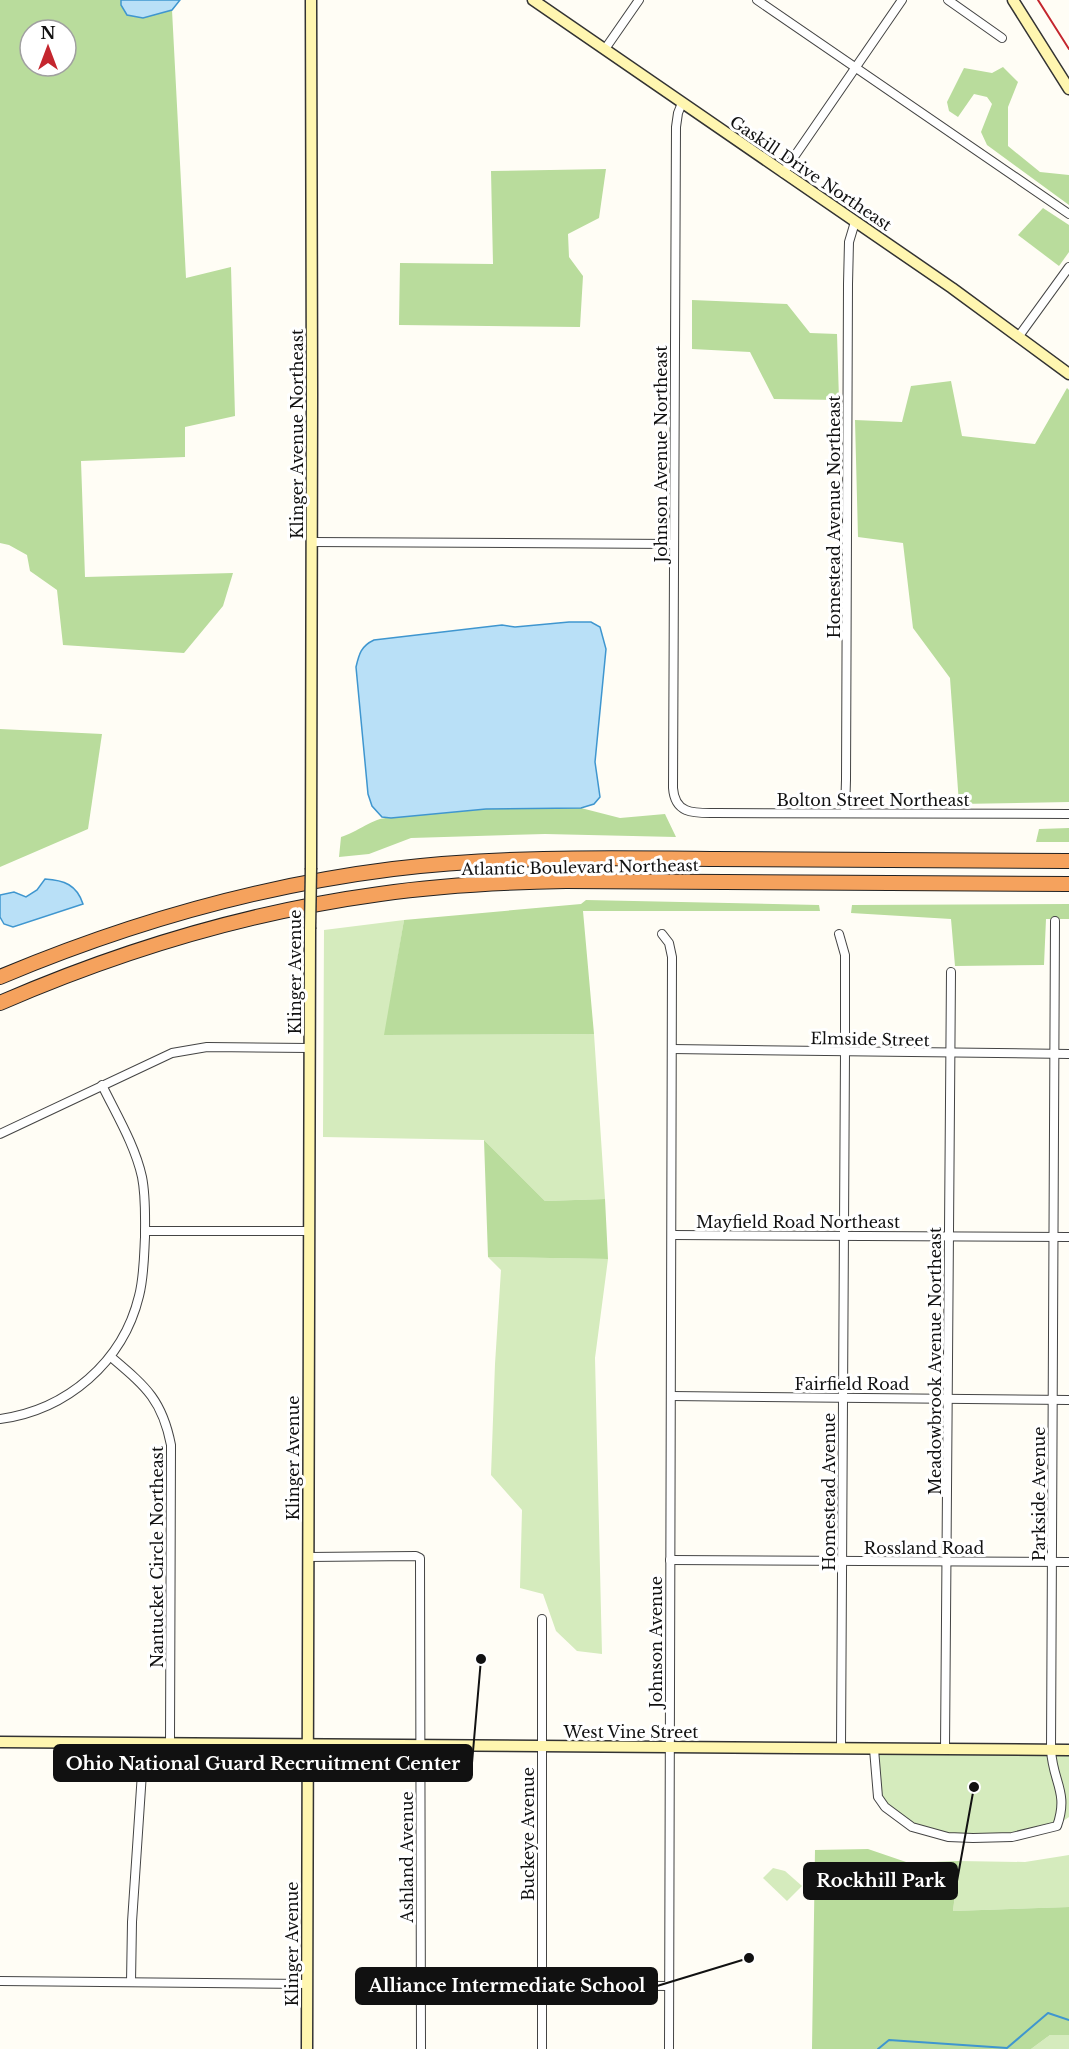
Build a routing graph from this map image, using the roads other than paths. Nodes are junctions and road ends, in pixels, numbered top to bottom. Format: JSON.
{"nodes":[{"id":1,"x":310,"y":0,"type":"edge"},
{"id":2,"x":533,"y":0,"type":"edge"},
{"id":3,"x":639,"y":0,"type":"edge"},
{"id":4,"x":757,"y":0,"type":"edge"},
{"id":5,"x":903,"y":0,"type":"edge"},
{"id":6,"x":948,"y":0,"type":"edge"},
{"id":7,"x":1013,"y":0,"type":"edge"},
{"id":8,"x":1002,"y":38,"type":"dead end"},
{"id":9,"x":605,"y":50,"type":"junction"},
{"id":10,"x":855,"y":68,"type":"junction"},
{"id":11,"x":1069,"y":89,"type":"edge"},
{"id":12,"x":681,"y":103,"type":"junction"},
{"id":13,"x":783,"y":173,"type":"junction"},
{"id":14,"x":1069,"y":214,"type":"edge"},
{"id":15,"x":855,"y":222,"type":"junction"},
{"id":16,"x":1069,"y":267,"type":"edge"},
{"id":17,"x":1018,"y":336,"type":"junction"},
{"id":18,"x":1069,"y":374,"type":"edge"},
{"id":19,"x":312,"y":542,"type":"junction"},
{"id":20,"x":674,"y":544,"type":"junction"},
{"id":21,"x":678,"y":805,"type":"joint"},
{"id":22,"x":844,"y":813,"type":"junction"},
{"id":23,"x":1069,"y":814,"type":"edge"},
{"id":24,"x":1069,"y":861,"type":"edge"},
{"id":25,"x":311,"y":868,"type":"joint"},
{"id":26,"x":1069,"y":884,"type":"edge"},
{"id":27,"x":1055,"y":921,"type":"dead end"},
{"id":28,"x":662,"y":933,"type":"dead end"},
{"id":29,"x":839,"y":934,"type":"dead end"},
{"id":30,"x":951,"y":972,"type":"dead end"},
{"id":31,"x":0,"y":977,"type":"edge"},
{"id":32,"x":0,"y":1003,"type":"edge"},
{"id":33,"x":309,"y":1048,"type":"junction"},
{"id":34,"x":672,"y":1050,"type":"junction"},
{"id":35,"x":845,"y":1052,"type":"junction"},
{"id":36,"x":949,"y":1053,"type":"junction"},
{"id":37,"x":1054,"y":1054,"type":"junction"},
{"id":38,"x":1069,"y":1054,"type":"edge"},
{"id":39,"x":102,"y":1085,"type":"junction"},
{"id":40,"x":0,"y":1134,"type":"edge"},
{"id":41,"x":145,"y":1231,"type":"junction"},
{"id":42,"x":310,"y":1232,"type":"junction"},
{"id":43,"x":672,"y":1235,"type":"junction"},
{"id":44,"x":843,"y":1235,"type":"junction"},
{"id":45,"x":949,"y":1236,"type":"junction"},
{"id":46,"x":1053,"y":1237,"type":"junction"},
{"id":47,"x":1069,"y":1237,"type":"edge"},
{"id":48,"x":111,"y":1357,"type":"junction"},
{"id":49,"x":671,"y":1396,"type":"junction"},
{"id":50,"x":843,"y":1397,"type":"junction"},
{"id":51,"x":948,"y":1398,"type":"junction"},
{"id":52,"x":1053,"y":1400,"type":"junction"},
{"id":53,"x":1069,"y":1400,"type":"edge"},
{"id":54,"x":0,"y":1419,"type":"edge"},
{"id":55,"x":308,"y":1557,"type":"junction"},
{"id":56,"x":670,"y":1560,"type":"junction"},
{"id":57,"x":842,"y":1561,"type":"junction"},
{"id":58,"x":947,"y":1561,"type":"junction"},
{"id":59,"x":1052,"y":1562,"type":"junction"},
{"id":60,"x":1069,"y":1562,"type":"edge"},
{"id":61,"x":542,"y":1619,"type":"dead end"},
{"id":62,"x":0,"y":1742,"type":"edge"},
{"id":63,"x":144,"y":1743,"type":"junction"},
{"id":64,"x":170,"y":1743,"type":"junction"},
{"id":65,"x":307,"y":1744,"type":"junction"},
{"id":66,"x":420,"y":1745,"type":"junction"},
{"id":67,"x":541,"y":1746,"type":"junction"},
{"id":68,"x":669,"y":1747,"type":"junction"},
{"id":69,"x":841,"y":1748,"type":"junction"},
{"id":70,"x":873,"y":1749,"type":"junction"},
{"id":71,"x":945,"y":1749,"type":"junction"},
{"id":72,"x":1051,"y":1750,"type":"junction"},
{"id":73,"x":1069,"y":1750,"type":"edge"},
{"id":74,"x":0,"y":1981,"type":"edge"},
{"id":75,"x":131,"y":1982,"type":"junction"},
{"id":76,"x":307,"y":1984,"type":"junction"},
{"id":77,"x":420,"y":1984,"type":"junction"},
{"id":78,"x":542,"y":1984,"type":"junction"},
{"id":79,"x":669,"y":1986,"type":"junction"},
{"id":80,"x":307,"y":2049,"type":"edge"},
{"id":81,"x":421,"y":2049,"type":"edge"},
{"id":82,"x":542,"y":2049,"type":"edge"},
{"id":83,"x":669,"y":2049,"type":"edge"}],
"edges":[{"from":1,"to":19,"type":"street","name":"Klinger Avenue Northeast"},
{"from":2,"to":9,"type":"street","name":"Gaskill Drive Northeast"},
{"from":3,"to":9,"type":"street"},
{"from":4,"to":10,"type":"street"},
{"from":5,"to":10,"type":"street"},
{"from":6,"to":8,"type":"street"},
{"from":7,"to":11,"type":"street"},
{"from":9,"to":12,"type":"street","name":"Gaskill Drive Northeast"},
{"from":10,"to":13,"type":"street"},
{"from":10,"to":14,"type":"street"},
{"from":12,"to":13,"type":"street","name":"Gaskill Drive Northeast"},
{"from":12,"to":20,"type":"street","name":"Johnson Avenue Northeast"},
{"from":13,"to":15,"type":"street","name":"Gaskill Drive Northeast"},
{"from":15,"to":17,"type":"street","name":"Gaskill Drive Northeast"},
{"from":15,"to":22,"type":"street","name":"Homestead Avenue Northeast"},
{"from":16,"to":17,"type":"street"},
{"from":17,"to":18,"type":"street","name":"Gaskill Drive Northeast"},
{"from":19,"to":20,"type":"street"},
{"from":19,"to":25,"type":"street","name":"Klinger Avenue Northeast"},
{"from":20,"to":21,"type":"street","name":"Johnson Avenue Northeast"},
{"from":21,"to":22,"type":"street","name":"Bolton Street Northeast"},
{"from":22,"to":23,"type":"street","name":"Bolton Street Northeast"},
{"from":24,"to":31,"type":"highway","name":"Atlantic Boulevard Northeast"},
{"from":25,"to":33,"type":"street","name":"Klinger Avenue","bridge":true},
{"from":26,"to":32,"type":"highway","name":"Atlantic Boulevard Northeast"},
{"from":27,"to":37,"type":"street","name":"Parkside Avenue"},
{"from":28,"to":34,"type":"street"},
{"from":29,"to":35,"type":"street"},
{"from":30,"to":36,"type":"street","name":"Meadowbrook Avenue Northeast"},
{"from":33,"to":39,"type":"street"},
{"from":33,"to":42,"type":"street","name":"Klinger Avenue"},
{"from":34,"to":35,"type":"street","name":"Elmside Street"},
{"from":34,"to":43,"type":"street"},
{"from":35,"to":36,"type":"street","name":"Elmside Street"},
{"from":35,"to":44,"type":"street"},
{"from":36,"to":37,"type":"street","name":"Elmside Street"},
{"from":36,"to":45,"type":"street","name":"Meadowbrook Avenue Northeast"},
{"from":37,"to":38,"type":"street","name":"Elmside Street"},
{"from":37,"to":46,"type":"street","name":"Parkside Avenue"},
{"from":39,"to":40,"type":"street"},
{"from":39,"to":41,"type":"street"},
{"from":41,"to":42,"type":"street"},
{"from":41,"to":48,"type":"street"},
{"from":42,"to":55,"type":"street","name":"Klinger Avenue"},
{"from":43,"to":44,"type":"street","name":"Mayfield Road Northeast"},
{"from":43,"to":49,"type":"street","name":"Johnson Avenue"},
{"from":44,"to":45,"type":"street","name":"Mayfield Road Northeast"},
{"from":44,"to":50,"type":"street","name":"Homestead Avenue"},
{"from":45,"to":46,"type":"street","name":"Mayfield Road Northeast"},
{"from":45,"to":51,"type":"street","name":"Meadowbrook Avenue Northeast"},
{"from":46,"to":47,"type":"street","name":"Mayfield Road Northeast"},
{"from":46,"to":52,"type":"street","name":"Parkside Avenue"},
{"from":48,"to":54,"type":"street"},
{"from":48,"to":64,"type":"street","name":"Nantucket Circle Northeast"},
{"from":49,"to":50,"type":"street","name":"Fairfield Road"},
{"from":49,"to":56,"type":"street","name":"Johnson Avenue"},
{"from":50,"to":51,"type":"street","name":"Fairfield Road"},
{"from":50,"to":57,"type":"street","name":"Homestead Avenue"},
{"from":51,"to":52,"type":"street","name":"Fairfield Road"},
{"from":51,"to":58,"type":"street","name":"Meadowbrook Avenue Northeast"},
{"from":52,"to":53,"type":"street","name":"Fairfield Road"},
{"from":52,"to":59,"type":"street","name":"Parkside Avenue"},
{"from":55,"to":65,"type":"street","name":"Klinger Avenue"},
{"from":55,"to":66,"type":"street","name":"Ashland Avenue"},
{"from":56,"to":57,"type":"street","name":"Rossland Road"},
{"from":56,"to":68,"type":"street","name":"Johnson Avenue"},
{"from":57,"to":58,"type":"street","name":"Rossland Road"},
{"from":57,"to":69,"type":"street","name":"Homestead Avenue"},
{"from":58,"to":59,"type":"street","name":"Rossland Road"},
{"from":58,"to":71,"type":"street","name":"Meadowbrook Avenue Northeast"},
{"from":59,"to":60,"type":"street","name":"Rossland Road"},
{"from":59,"to":72,"type":"street","name":"Parkside Avenue"},
{"from":61,"to":67,"type":"street","name":"Buckeye Avenue"},
{"from":62,"to":63,"type":"street","name":"West Vine Street"},
{"from":63,"to":64,"type":"street","name":"West Vine Street"},
{"from":63,"to":75,"type":"street"},
{"from":64,"to":65,"type":"street","name":"West Vine Street"},
{"from":65,"to":66,"type":"street","name":"West Vine Street"},
{"from":65,"to":76,"type":"street","name":"Klinger Avenue"},
{"from":66,"to":67,"type":"street","name":"West Vine Street"},
{"from":66,"to":77,"type":"street","name":"Ashland Avenue"},
{"from":67,"to":68,"type":"street","name":"West Vine Street"},
{"from":67,"to":78,"type":"street","name":"Buckeye Avenue"},
{"from":68,"to":69,"type":"street","name":"West Vine Street"},
{"from":68,"to":79,"type":"street","name":"Johnson Avenue"},
{"from":69,"to":70,"type":"street","name":"West Vine Street"},
{"from":70,"to":71,"type":"street","name":"West Vine Street"},
{"from":70,"to":72,"type":"street","name":"Parkside Avenue"},
{"from":71,"to":72,"type":"street","name":"West Vine Street"},
{"from":72,"to":73,"type":"street","name":"West Vine Street"},
{"from":74,"to":75,"type":"street"},
{"from":75,"to":76,"type":"street"},
{"from":76,"to":80,"type":"street","name":"Klinger Avenue"},
{"from":77,"to":78,"type":"street"},
{"from":77,"to":81,"type":"street","name":"Ashland Avenue"},
{"from":78,"to":79,"type":"street"},
{"from":78,"to":82,"type":"street","name":"Buckeye Avenue"},
{"from":79,"to":83,"type":"street","name":"Johnson Avenue"}]}
